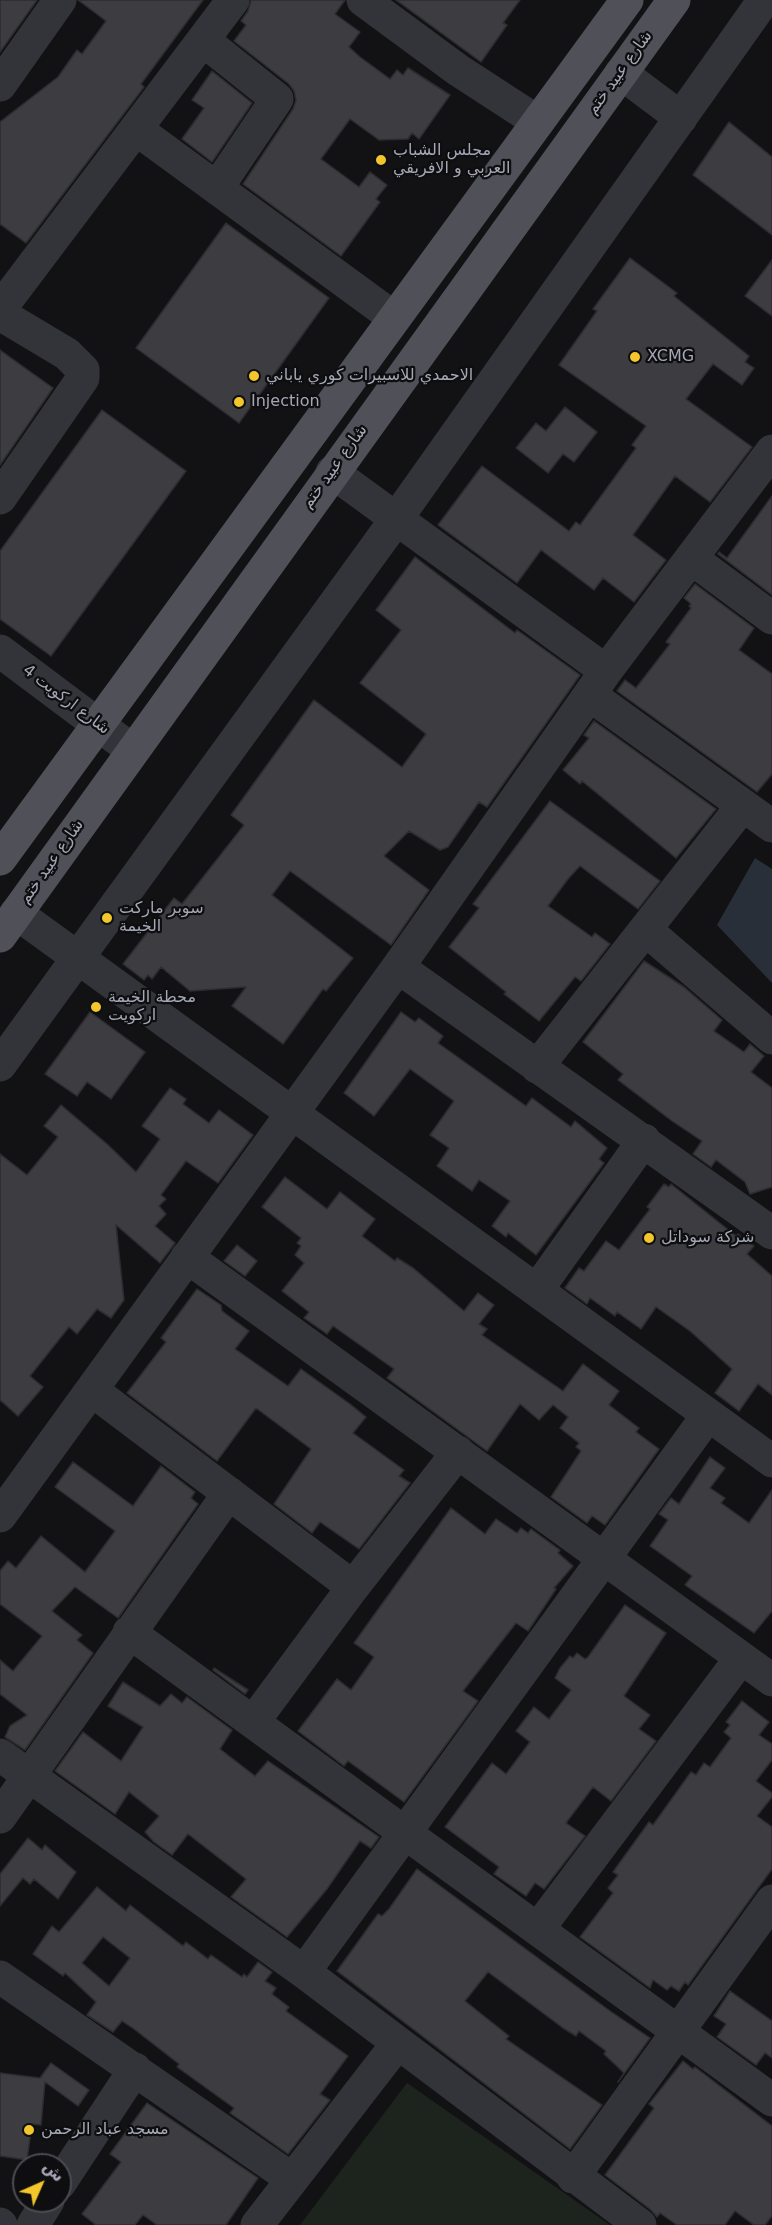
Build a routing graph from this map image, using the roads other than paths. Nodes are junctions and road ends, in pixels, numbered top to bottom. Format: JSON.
{"nodes":[{"id":1,"x":60,"y":0,"type":"edge"},
{"id":2,"x":233,"y":0,"type":"edge"},
{"id":3,"x":627,"y":0,"type":"edge"},
{"id":4,"x":674,"y":0,"type":"edge"},
{"id":5,"x":764,"y":0,"type":"edge"},
{"id":6,"x":368,"y":1,"type":"edge"},
{"id":7,"x":203,"y":40,"type":"junction"},
{"id":8,"x":621,"y":73,"type":"junction"},
{"id":9,"x":0,"y":85,"type":"edge"},
{"id":10,"x":681,"y":118,"type":"junction"},
{"id":11,"x":538,"y":122,"type":"junction"},
{"id":12,"x":136,"y":129,"type":"junction"},
{"id":13,"x":216,"y":188,"type":"junction"},
{"id":14,"x":0,"y":312,"type":"edge"},
{"id":15,"x":393,"y":317,"type":"junction"},
{"id":16,"x":772,"y":451,"type":"edge"},
{"id":17,"x":332,"y":472,"type":"junction"},
{"id":18,"x":0,"y":498,"type":"edge"},
{"id":19,"x":397,"y":518,"type":"junction"},
{"id":20,"x":691,"y":558,"type":"junction"},
{"id":21,"x":772,"y":618,"type":"edge"},
{"id":22,"x":0,"y":651,"type":"edge"},
{"id":23,"x":598,"y":683,"type":"junction"},
{"id":24,"x":96,"y":724,"type":"junction"},
{"id":25,"x":132,"y":750,"type":"junction"},
{"id":26,"x":742,"y":805,"type":"junction"},
{"id":27,"x":772,"y":826,"type":"edge"},
{"id":28,"x":0,"y":859,"type":"edge"},
{"id":29,"x":8,"y":924,"type":"edge"},
{"id":30,"x":646,"y":930,"type":"junction"},
{"id":31,"x":76,"y":957,"type":"junction"},
{"id":32,"x":398,"y":967,"type":"junction"},
{"id":33,"x":772,"y":1038,"type":"edge"},
{"id":34,"x":0,"y":1065,"type":"edge"},
{"id":35,"x":537,"y":1067,"type":"junction"},
{"id":36,"x":291,"y":1111,"type":"junction"},
{"id":37,"x":644,"y":1140,"type":"junction"},
{"id":38,"x":772,"y":1233,"type":"edge"},
{"id":39,"x":187,"y":1257,"type":"junction"},
{"id":40,"x":537,"y":1290,"type":"junction"},
{"id":41,"x":93,"y":1391,"type":"junction"},
{"id":42,"x":708,"y":1414,"type":"junction"},
{"id":43,"x":458,"y":1452,"type":"junction"},
{"id":44,"x":772,"y":1461,"type":"edge"},
{"id":45,"x":229,"y":1493,"type":"junction"},
{"id":46,"x":0,"y":1516,"type":"edge"},
{"id":47,"x":602,"y":1559,"type":"junction"},
{"id":48,"x":353,"y":1587,"type":"junction"},
{"id":49,"x":129,"y":1632,"type":"junction"},
{"id":50,"x":741,"y":1659,"type":"junction"},
{"id":51,"x":772,"y":1680,"type":"edge"},
{"id":52,"x":254,"y":1721,"type":"junction"},
{"id":53,"x":0,"y":1755,"type":"edge"},
{"id":54,"x":28,"y":1775,"type":"junction"},
{"id":55,"x":0,"y":1817,"type":"edge"},
{"id":56,"x":404,"y":1833,"type":"junction"},
{"id":57,"x":772,"y":1901,"type":"edge"},
{"id":58,"x":538,"y":1929,"type":"junction"},
{"id":59,"x":303,"y":1972,"type":"junction"},
{"id":60,"x":0,"y":1977,"type":"edge"},
{"id":61,"x":678,"y":2032,"type":"junction"},
{"id":62,"x":397,"y":2044,"type":"junction"},
{"id":63,"x":135,"y":2069,"type":"junction"},
{"id":64,"x":772,"y":2100,"type":"edge"},
{"id":65,"x":72,"y":2165,"type":"edge"},
{"id":66,"x":573,"y":2177,"type":"junction"},
{"id":67,"x":292,"y":2179,"type":"junction"},
{"id":68,"x":257,"y":2225,"type":"edge"},
{"id":69,"x":640,"y":2225,"type":"edge"}],
"edges":[{"from":1,"to":9,"type":"street"},
{"from":2,"to":7,"type":"street"},
{"from":3,"to":11,"type":"main road"},
{"from":4,"to":8,"type":"main road","name":"شارع عبيد ختم"},
{"from":5,"to":10,"type":"street"},
{"from":6,"to":11,"type":"street"},
{"from":7,"to":12,"type":"street"},
{"from":7,"to":13,"type":"street"},
{"from":8,"to":10,"type":"street"},
{"from":8,"to":17,"type":"main road","name":"شارع عبيد ختم"},
{"from":10,"to":19,"type":"street"},
{"from":11,"to":15,"type":"main road"},
{"from":12,"to":13,"type":"street"},
{"from":12,"to":14,"type":"street"},
{"from":13,"to":15,"type":"street"},
{"from":14,"to":18,"type":"street"},
{"from":15,"to":24,"type":"main road"},
{"from":16,"to":20,"type":"street"},
{"from":17,"to":19,"type":"street"},
{"from":17,"to":25,"type":"main road","name":"شارع عبيد ختم"},
{"from":19,"to":23,"type":"street"},
{"from":19,"to":31,"type":"street"},
{"from":20,"to":21,"type":"street"},
{"from":20,"to":23,"type":"street"},
{"from":22,"to":24,"type":"street","name":"شارع اركويت 4"},
{"from":23,"to":26,"type":"street"},
{"from":23,"to":32,"type":"street"},
{"from":24,"to":25,"type":"street","name":"شارع اركويت 4"},
{"from":24,"to":28,"type":"main road"},
{"from":25,"to":29,"type":"main road","name":"شارع عبيد ختم"},
{"from":26,"to":27,"type":"street"},
{"from":26,"to":30,"type":"street"},
{"from":29,"to":31,"type":"street"},
{"from":30,"to":33,"type":"street"},
{"from":30,"to":35,"type":"street"},
{"from":31,"to":34,"type":"street"},
{"from":31,"to":36,"type":"street"},
{"from":32,"to":35,"type":"street"},
{"from":32,"to":36,"type":"street"},
{"from":35,"to":37,"type":"street"},
{"from":36,"to":39,"type":"street"},
{"from":36,"to":40,"type":"street"},
{"from":37,"to":38,"type":"street"},
{"from":37,"to":40,"type":"street"},
{"from":39,"to":41,"type":"street"},
{"from":39,"to":43,"type":"street"},
{"from":40,"to":42,"type":"street"},
{"from":41,"to":45,"type":"street"},
{"from":41,"to":46,"type":"street"},
{"from":42,"to":44,"type":"street"},
{"from":42,"to":47,"type":"street"},
{"from":43,"to":47,"type":"street"},
{"from":43,"to":48,"type":"street"},
{"from":45,"to":48,"type":"street"},
{"from":45,"to":49,"type":"street"},
{"from":47,"to":50,"type":"street"},
{"from":47,"to":56,"type":"street"},
{"from":48,"to":52,"type":"street"},
{"from":49,"to":52,"type":"street"},
{"from":49,"to":54,"type":"street"},
{"from":50,"to":51,"type":"street"},
{"from":50,"to":58,"type":"street"},
{"from":52,"to":56,"type":"street"},
{"from":53,"to":54,"type":"street"},
{"from":54,"to":55,"type":"street"},
{"from":54,"to":59,"type":"street"},
{"from":56,"to":58,"type":"street"},
{"from":56,"to":59,"type":"street"},
{"from":57,"to":61,"type":"street"},
{"from":58,"to":61,"type":"street"},
{"from":59,"to":62,"type":"street"},
{"from":60,"to":63,"type":"street"},
{"from":61,"to":64,"type":"street"},
{"from":61,"to":66,"type":"street"},
{"from":62,"to":66,"type":"street"},
{"from":62,"to":67,"type":"street"},
{"from":63,"to":65,"type":"street"},
{"from":63,"to":67,"type":"street"},
{"from":66,"to":69,"type":"street"},
{"from":67,"to":68,"type":"street"}]}
